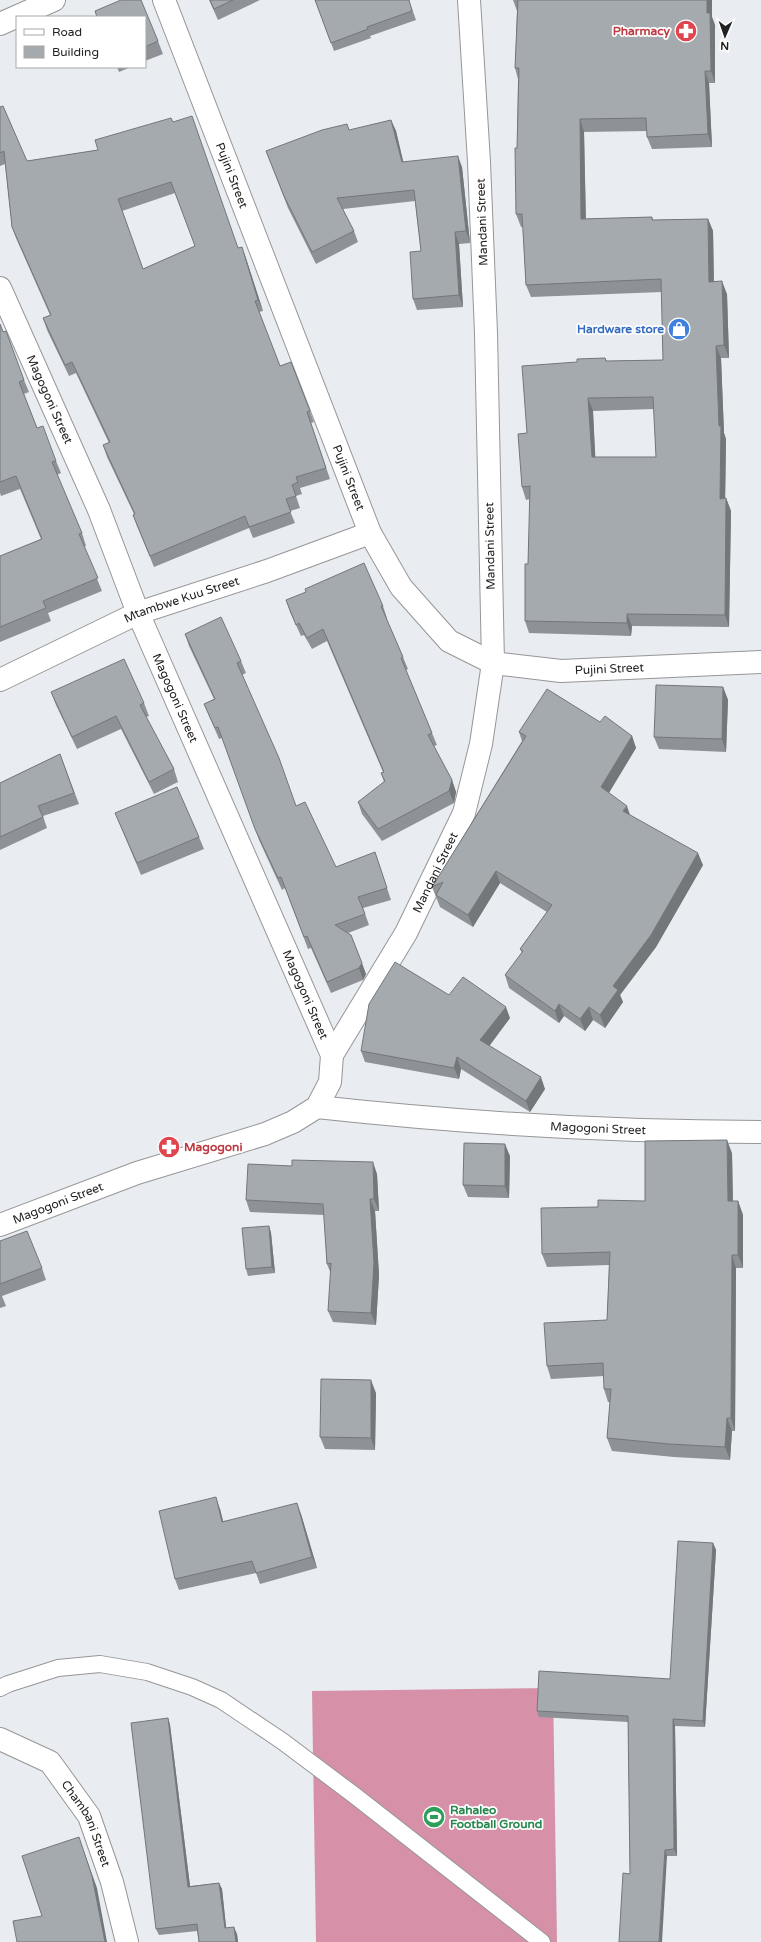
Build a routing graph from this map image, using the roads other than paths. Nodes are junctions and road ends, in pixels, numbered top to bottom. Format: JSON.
{"nodes":[{"id":1,"x":54,"y":0,"type":"edge"},
{"id":2,"x":164,"y":0,"type":"edge"},
{"id":3,"x":469,"y":0,"type":"edge"},
{"id":4,"x":18,"y":16,"type":"edge"},
{"id":5,"x":16,"y":17,"type":"edge"},
{"id":6,"x":0,"y":24,"type":"edge"},
{"id":7,"x":0,"y":288,"type":"edge"},
{"id":8,"x":370,"y":533,"type":"junction"},
{"id":9,"x":138,"y":613,"type":"junction"},
{"id":10,"x":761,"y":662,"type":"edge"},
{"id":11,"x":493,"y":664,"type":"junction"},
{"id":12,"x":0,"y":680,"type":"edge"},
{"id":13,"x":332,"y":1055,"type":"junction"},
{"id":14,"x":317,"y":1107,"type":"junction"},
{"id":15,"x":761,"y":1132,"type":"edge"},
{"id":16,"x":0,"y":1225,"type":"edge"},
{"id":17,"x":0,"y":1688,"type":"edge"},
{"id":18,"x":0,"y":1738,"type":"edge"},
{"id":19,"x":126,"y":1942,"type":"edge"},
{"id":20,"x":542,"y":1942,"type":"edge"}],
"edges":[{"from":1,"to":4,"type":"street"},
{"from":2,"to":8,"type":"street","name":"Pujini Street"},
{"from":3,"to":11,"type":"street","name":"Mandani Street"},
{"from":5,"to":6,"type":"street"},
{"from":7,"to":9,"type":"street","name":"Magogoni Street"},
{"from":8,"to":9,"type":"street","name":"Mtambwe Kuu Street"},
{"from":8,"to":11,"type":"street","name":"Pujini Street"},
{"from":9,"to":12,"type":"street","name":"Mtambwe Kuu Street"},
{"from":9,"to":13,"type":"street","name":"Magogoni Street"},
{"from":10,"to":11,"type":"street","name":"Pujini Street"},
{"from":11,"to":13,"type":"street","name":"Mandani Street"},
{"from":13,"to":14,"type":"street","name":"Magogoni Street"},
{"from":14,"to":15,"type":"street","name":"Magogoni Street"},
{"from":14,"to":16,"type":"street","name":"Magogoni Street"},
{"from":17,"to":20,"type":"lane"},
{"from":18,"to":19,"type":"street","name":"Chambani Street"}]}
